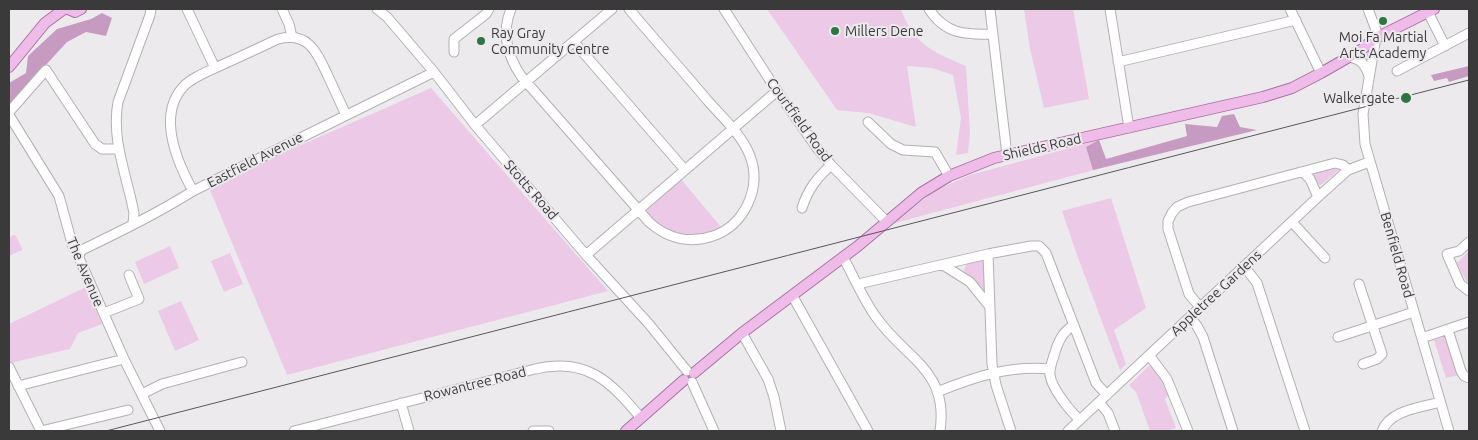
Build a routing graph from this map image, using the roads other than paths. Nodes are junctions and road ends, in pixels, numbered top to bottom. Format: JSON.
{"nodes":[{"id":1,"x":66,"y":9,"type":"edge"},
{"id":2,"x":81,"y":9,"type":"edge"},
{"id":3,"x":151,"y":9,"type":"edge"},
{"id":4,"x":187,"y":9,"type":"edge"},
{"id":5,"x":282,"y":9,"type":"edge"},
{"id":6,"x":377,"y":9,"type":"edge"},
{"id":7,"x":489,"y":9,"type":"edge"},
{"id":8,"x":511,"y":9,"type":"edge"},
{"id":9,"x":612,"y":9,"type":"edge"},
{"id":10,"x":629,"y":9,"type":"edge"},
{"id":11,"x":724,"y":9,"type":"edge"},
{"id":12,"x":929,"y":9,"type":"edge"},
{"id":13,"x":990,"y":9,"type":"edge"},
{"id":14,"x":1110,"y":9,"type":"edge"},
{"id":15,"x":1290,"y":9,"type":"edge"},
{"id":16,"x":1368,"y":9,"type":"edge"},
{"id":17,"x":1431,"y":10,"type":"edge"},
{"id":18,"x":1296,"y":20,"type":"junction"},
{"id":19,"x":1469,"y":33,"type":"edge"},
{"id":20,"x":993,"y":34,"type":"junction"},
{"id":21,"x":292,"y":37,"type":"junction"},
{"id":22,"x":1375,"y":41,"type":"junction"},
{"id":23,"x":574,"y":42,"type":"junction"},
{"id":24,"x":1445,"y":46,"type":"junction"},
{"id":25,"x":454,"y":52,"type":"dead end"},
{"id":26,"x":1349,"y":57,"type":"junction"},
{"id":27,"x":1118,"y":62,"type":"junction"},
{"id":28,"x":9,"y":66,"type":"edge"},
{"id":29,"x":215,"y":68,"type":"junction"},
{"id":30,"x":1397,"y":71,"type":"dead end"},
{"id":31,"x":434,"y":72,"type":"junction"},
{"id":32,"x":1321,"y":73,"type":"junction"},
{"id":33,"x":1369,"y":76,"type":"junction"},
{"id":34,"x":527,"y":82,"type":"junction"},
{"id":35,"x":777,"y":91,"type":"junction"},
{"id":36,"x":9,"y":114,"type":"edge"},
{"id":37,"x":346,"y":115,"type":"junction"},
{"id":38,"x":868,"y":122,"type":"dead end"},
{"id":39,"x":475,"y":125,"type":"junction"},
{"id":40,"x":1129,"y":128,"type":"junction"},
{"id":41,"x":733,"y":130,"type":"junction"},
{"id":42,"x":118,"y":150,"type":"junction"},
{"id":43,"x":1007,"y":155,"type":"junction"},
{"id":44,"x":1369,"y":162,"type":"junction"},
{"id":45,"x":831,"y":165,"type":"junction"},
{"id":46,"x":685,"y":170,"type":"junction"},
{"id":47,"x":1348,"y":170,"type":"junction"},
{"id":48,"x":1303,"y":172,"type":"junction"},
{"id":49,"x":949,"y":176,"type":"junction"},
{"id":50,"x":193,"y":191,"type":"junction"},
{"id":51,"x":1318,"y":197,"type":"junction"},
{"id":52,"x":802,"y":208,"type":"dead end"},
{"id":53,"x":639,"y":210,"type":"junction"},
{"id":54,"x":887,"y":222,"type":"junction"},
{"id":55,"x":1292,"y":222,"type":"junction"},
{"id":56,"x":133,"y":223,"type":"junction"},
{"id":57,"x":1469,"y":242,"type":"edge"},
{"id":58,"x":80,"y":252,"type":"junction"},
{"id":59,"x":988,"y":254,"type":"junction"},
{"id":60,"x":586,"y":255,"type":"junction"},
{"id":61,"x":843,"y":257,"type":"junction"},
{"id":62,"x":1325,"y":258,"type":"dead end"},
{"id":63,"x":943,"y":265,"type":"junction"},
{"id":64,"x":1244,"y":266,"type":"junction"},
{"id":65,"x":129,"y":275,"type":"dead end"},
{"id":66,"x":858,"y":284,"type":"junction"},
{"id":67,"x":1359,"y":284,"type":"dead end"},
{"id":68,"x":1469,"y":291,"type":"edge"},
{"id":69,"x":792,"y":295,"type":"junction"},
{"id":70,"x":1200,"y":307,"type":"junction"},
{"id":71,"x":990,"y":308,"type":"junction"},
{"id":72,"x":1414,"y":312,"type":"junction"},
{"id":73,"x":104,"y":314,"type":"junction"},
{"id":74,"x":1190,"y":317,"type":"junction"},
{"id":75,"x":1469,"y":322,"type":"edge"},
{"id":76,"x":1074,"y":325,"type":"junction"},
{"id":77,"x":1373,"y":326,"type":"junction"},
{"id":78,"x":1448,"y":330,"type":"junction"},
{"id":79,"x":742,"y":333,"type":"junction"},
{"id":80,"x":1338,"y":337,"type":"dead end"},
{"id":81,"x":1422,"y":338,"type":"junction"},
{"id":82,"x":1149,"y":355,"type":"junction"},
{"id":83,"x":124,"y":360,"type":"junction"},
{"id":84,"x":242,"y":362,"type":"dead end"},
{"id":85,"x":1363,"y":364,"type":"dead end"},
{"id":86,"x":9,"y":367,"type":"edge"},
{"id":87,"x":1050,"y":369,"type":"junction"},
{"id":88,"x":993,"y":372,"type":"junction"},
{"id":89,"x":689,"y":377,"type":"junction"},
{"id":90,"x":1469,"y":378,"type":"edge"},
{"id":91,"x":18,"y":386,"type":"junction"},
{"id":92,"x":937,"y":392,"type":"junction"},
{"id":93,"x":142,"y":394,"type":"junction"},
{"id":94,"x":1107,"y":395,"type":"junction"},
{"id":95,"x":1099,"y":402,"type":"junction"},
{"id":96,"x":1440,"y":402,"type":"junction"},
{"id":97,"x":401,"y":403,"type":"junction"},
{"id":98,"x":128,"y":410,"type":"dead end"},
{"id":99,"x":641,"y":418,"type":"junction"},
{"id":100,"x":1080,"y":420,"type":"junction"},
{"id":101,"x":41,"y":431,"type":"edge"},
{"id":102,"x":160,"y":431,"type":"edge"},
{"id":103,"x":294,"y":431,"type":"edge"},
{"id":104,"x":408,"y":431,"type":"edge"},
{"id":105,"x":533,"y":431,"type":"edge"},
{"id":106,"x":549,"y":431,"type":"edge"},
{"id":107,"x":626,"y":431,"type":"edge"},
{"id":108,"x":714,"y":431,"type":"edge"},
{"id":109,"x":781,"y":431,"type":"edge"},
{"id":110,"x":868,"y":431,"type":"edge"},
{"id":111,"x":940,"y":431,"type":"edge"},
{"id":112,"x":1011,"y":431,"type":"edge"},
{"id":113,"x":1068,"y":431,"type":"edge"},
{"id":114,"x":1115,"y":431,"type":"edge"},
{"id":115,"x":1188,"y":431,"type":"edge"},
{"id":116,"x":1233,"y":431,"type":"edge"},
{"id":117,"x":1305,"y":431,"type":"edge"},
{"id":118,"x":1382,"y":431,"type":"edge"},
{"id":119,"x":1449,"y":431,"type":"edge"}],
"edges":[{"from":1,"to":2,"type":"main road"},
{"from":1,"to":28,"type":"main road"},
{"from":3,"to":42,"type":"street"},
{"from":4,"to":29,"type":"street"},
{"from":5,"to":21,"type":"street"},
{"from":6,"to":31,"type":"street","name":"Stotts Road"},
{"from":7,"to":25,"type":"street"},
{"from":8,"to":34,"type":"street"},
{"from":9,"to":23,"type":"street"},
{"from":10,"to":41,"type":"street"},
{"from":11,"to":35,"type":"street","name":"Courtfield Road"},
{"from":12,"to":20,"type":"street"},
{"from":13,"to":20,"type":"street"},
{"from":14,"to":27,"type":"street"},
{"from":15,"to":18,"type":"street"},
{"from":16,"to":22,"type":"street","name":"Benfield Road"},
{"from":17,"to":22,"type":"main road","name":"Shields Road"},
{"from":17,"to":24,"type":"street"},
{"from":18,"to":27,"type":"street"},
{"from":18,"to":32,"type":"street"},
{"from":19,"to":24,"type":"street"},
{"from":20,"to":43,"type":"street"},
{"from":21,"to":29,"type":"street"},
{"from":21,"to":37,"type":"street"},
{"from":22,"to":26,"type":"main road","name":"Shields Road"},
{"from":22,"to":33,"type":"street","name":"Benfield Road"},
{"from":23,"to":34,"type":"street"},
{"from":23,"to":46,"type":"street"},
{"from":24,"to":30,"type":"street"},
{"from":26,"to":32,"type":"main road","name":"Shields Road"},
{"from":26,"to":33,"type":"street"},
{"from":27,"to":40,"type":"street"},
{"from":29,"to":50,"type":"street"},
{"from":31,"to":37,"type":"street","name":"Eastfield Avenue"},
{"from":31,"to":39,"type":"street","name":"Stotts Road"},
{"from":32,"to":40,"type":"main road","name":"Shields Road"},
{"from":33,"to":44,"type":"street","name":"Benfield Road"},
{"from":34,"to":39,"type":"street"},
{"from":34,"to":53,"type":"street"},
{"from":35,"to":41,"type":"street"},
{"from":35,"to":45,"type":"street","name":"Courtfield Road"},
{"from":36,"to":42,"type":"street","name":"The Avenue"},
{"from":36,"to":58,"type":"street","name":"The Avenue"},
{"from":37,"to":50,"type":"street","name":"Eastfield Avenue"},
{"from":38,"to":49,"type":"street"},
{"from":39,"to":60,"type":"street","name":"Stotts Road"},
{"from":40,"to":43,"type":"main road","name":"Shields Road"},
{"from":41,"to":46,"type":"street"},
{"from":41,"to":53,"type":"street"},
{"from":42,"to":56,"type":"street"},
{"from":43,"to":49,"type":"main road","name":"Shields Road"},
{"from":44,"to":47,"type":"street","name":"Appletree Gardens"},
{"from":44,"to":72,"type":"street","name":"Benfield Road"},
{"from":45,"to":52,"type":"street"},
{"from":45,"to":54,"type":"street","name":"Courtfield Road"},
{"from":46,"to":53,"type":"street"},
{"from":47,"to":48,"type":"street"},
{"from":47,"to":51,"type":"street","name":"Appletree Gardens"},
{"from":48,"to":51,"type":"street"},
{"from":48,"to":70,"type":"street"},
{"from":49,"to":54,"type":"main road","name":"Shields Road"},
{"from":50,"to":56,"type":"street","name":"Eastfield Avenue"},
{"from":51,"to":55,"type":"street","name":"Appletree Gardens"},
{"from":53,"to":60,"type":"street"},
{"from":54,"to":61,"type":"main road","name":"Shields Road"},
{"from":55,"to":62,"type":"street"},
{"from":55,"to":64,"type":"street","name":"Appletree Gardens"},
{"from":56,"to":58,"type":"street","name":"Eastfield Avenue"},
{"from":57,"to":68,"type":"street"},
{"from":58,"to":73,"type":"street","name":"The Avenue"},
{"from":59,"to":63,"type":"street"},
{"from":59,"to":71,"type":"street"},
{"from":59,"to":76,"type":"street"},
{"from":60,"to":89,"type":"street","name":"Stotts Road"},
{"from":61,"to":66,"type":"street"},
{"from":61,"to":69,"type":"main road","name":"Shields Road"},
{"from":63,"to":66,"type":"street"},
{"from":63,"to":71,"type":"street"},
{"from":64,"to":70,"type":"street","name":"Appletree Gardens"},
{"from":64,"to":117,"type":"street"},
{"from":65,"to":73,"type":"street"},
{"from":66,"to":92,"type":"street"},
{"from":67,"to":77,"type":"street"},
{"from":69,"to":79,"type":"main road","name":"Shields Road"},
{"from":69,"to":110,"type":"street"},
{"from":70,"to":74,"type":"street","name":"Appletree Gardens"},
{"from":71,"to":88,"type":"street"},
{"from":72,"to":77,"type":"street"},
{"from":72,"to":81,"type":"street","name":"Benfield Road"},
{"from":73,"to":83,"type":"street","name":"The Avenue"},
{"from":74,"to":82,"type":"street","name":"Appletree Gardens"},
{"from":74,"to":116,"type":"street"},
{"from":75,"to":78,"type":"street"},
{"from":76,"to":87,"type":"street"},
{"from":76,"to":94,"type":"street"},
{"from":77,"to":80,"type":"street"},
{"from":77,"to":85,"type":"street"},
{"from":78,"to":81,"type":"street"},
{"from":78,"to":90,"type":"street"},
{"from":79,"to":89,"type":"main road","name":"Shields Road"},
{"from":79,"to":109,"type":"street"},
{"from":81,"to":96,"type":"street","name":"Benfield Road"},
{"from":82,"to":94,"type":"street","name":"Appletree Gardens"},
{"from":82,"to":115,"type":"street"},
{"from":83,"to":91,"type":"street"},
{"from":83,"to":93,"type":"street","name":"The Avenue"},
{"from":84,"to":93,"type":"street"},
{"from":86,"to":91,"type":"street"},
{"from":87,"to":88,"type":"street"},
{"from":87,"to":100,"type":"street"},
{"from":88,"to":92,"type":"street"},
{"from":88,"to":112,"type":"street"},
{"from":89,"to":99,"type":"main road","name":"Shields Road"},
{"from":89,"to":108,"type":"street","name":"Stotts Road"},
{"from":91,"to":101,"type":"street"},
{"from":92,"to":111,"type":"street"},
{"from":93,"to":102,"type":"street","name":"The Avenue"},
{"from":94,"to":95,"type":"street","name":"Appletree Gardens"},
{"from":95,"to":100,"type":"street","name":"Appletree Gardens"},
{"from":95,"to":114,"type":"street"},
{"from":96,"to":118,"type":"street"},
{"from":96,"to":119,"type":"street","name":"Benfield Road"},
{"from":97,"to":99,"type":"street","name":"Rowantree Road"},
{"from":97,"to":103,"type":"street","name":"Rowantree Road"},
{"from":97,"to":104,"type":"street"},
{"from":98,"to":101,"type":"street"},
{"from":99,"to":107,"type":"main road","name":"Shields Road"},
{"from":100,"to":113,"type":"street","name":"Appletree Gardens"},
{"from":105,"to":106,"type":"street"}]}
